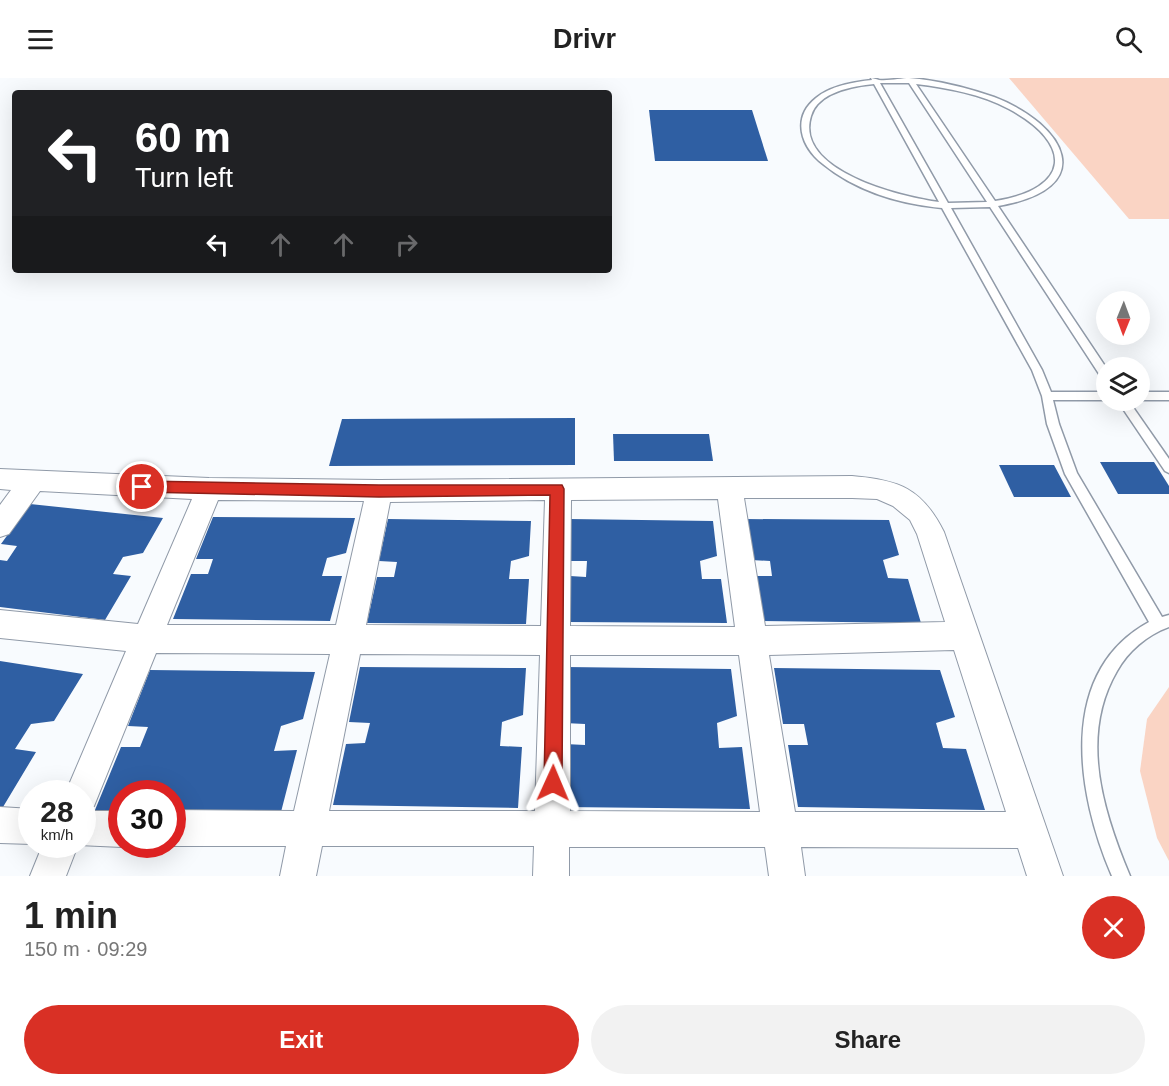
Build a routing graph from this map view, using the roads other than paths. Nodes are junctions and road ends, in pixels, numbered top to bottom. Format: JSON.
{"nodes":[{"id":1,"x":875,"y":80,"type":"edge"},
{"id":2,"x":910,"y":80,"type":"edge"},
{"id":3,"x":945,"y":205,"type":"junction"},
{"id":4,"x":994,"y":205,"type":"junction"},
{"id":5,"x":1096,"y":360,"type":"edge"},
{"id":6,"x":1047,"y":396,"type":"junction"},
{"id":7,"x":1096,"y":396,"type":"edge"},
{"id":8,"x":1150,"y":396,"type":"edge"},
{"id":9,"x":1169,"y":396,"type":"edge"},
{"id":10,"x":1130,"y":411,"type":"edge"},
{"id":11,"x":1169,"y":468,"type":"edge"},
{"id":12,"x":0,"y":479,"type":"edge"},
{"id":13,"x":32,"y":482,"type":"junction"},
{"id":14,"x":729,"y":488,"type":"junction"},
{"id":15,"x":209,"y":489,"type":"junction"},
{"id":16,"x":558,"y":489,"type":"junction"},
{"id":17,"x":379,"y":491,"type":"junction"},
{"id":18,"x":0,"y":526,"type":"edge"},
{"id":19,"x":1164,"y":622,"type":"edge"},
{"id":20,"x":0,"y":624,"type":"edge"},
{"id":21,"x":964,"y":636,"type":"junction"},
{"id":22,"x":348,"y":638,"type":"junction"},
{"id":23,"x":146,"y":639,"type":"junction"},
{"id":24,"x":555,"y":640,"type":"junction"},
{"id":25,"x":752,"y":641,"type":"junction"},
{"id":26,"x":88,"y":780,"type":"edge"},
{"id":27,"x":0,"y":825,"type":"edge"},
{"id":28,"x":18,"y":826,"type":"edge"},
{"id":29,"x":308,"y":827,"type":"junction"},
{"id":30,"x":186,"y":828,"type":"edge"},
{"id":31,"x":779,"y":829,"type":"junction"},
{"id":32,"x":552,"y":830,"type":"junction"},
{"id":33,"x":1028,"y":830,"type":"junction"},
{"id":34,"x":55,"y":858,"type":"edge"},
{"id":35,"x":48,"y":876,"type":"edge"},
{"id":36,"x":298,"y":876,"type":"edge"},
{"id":37,"x":551,"y":876,"type":"edge"},
{"id":38,"x":787,"y":876,"type":"edge"},
{"id":39,"x":1045,"y":876,"type":"edge"},
{"id":40,"x":1121,"y":876,"type":"edge"}],
"edges":[{"from":1,"to":2,"type":"lane"},
{"from":1,"to":3,"type":"lane"},
{"from":1,"to":3,"type":"lane"},
{"from":2,"to":4,"type":"lane"},
{"from":2,"to":4,"type":"lane"},
{"from":3,"to":4,"type":"lane"},
{"from":3,"to":6,"type":"lane"},
{"from":4,"to":5,"type":"lane"},
{"from":6,"to":7,"type":"lane"},
{"from":6,"to":19,"type":"lane"},
{"from":8,"to":9,"type":"lane"},
{"from":10,"to":11,"type":"lane"},
{"from":12,"to":13,"type":"street"},
{"from":13,"to":15,"type":"street"},
{"from":13,"to":18,"type":"street"},
{"from":14,"to":16,"type":"street"},
{"from":14,"to":21,"type":"street"},
{"from":14,"to":25,"type":"street"},
{"from":15,"to":17,"type":"street"},
{"from":15,"to":23,"type":"street"},
{"from":16,"to":17,"type":"street"},
{"from":16,"to":24,"type":"street"},
{"from":17,"to":22,"type":"street"},
{"from":19,"to":40,"type":"lane"},
{"from":20,"to":23,"type":"street"},
{"from":21,"to":25,"type":"street"},
{"from":21,"to":33,"type":"street"},
{"from":22,"to":23,"type":"street"},
{"from":22,"to":24,"type":"street"},
{"from":22,"to":29,"type":"street"},
{"from":23,"to":26,"type":"street"},
{"from":24,"to":25,"type":"street"},
{"from":24,"to":32,"type":"street"},
{"from":25,"to":31,"type":"street"},
{"from":27,"to":28,"type":"street"},
{"from":29,"to":30,"type":"street"},
{"from":29,"to":32,"type":"street"},
{"from":29,"to":36,"type":"street"},
{"from":31,"to":32,"type":"street"},
{"from":31,"to":33,"type":"street"},
{"from":31,"to":38,"type":"street"},
{"from":32,"to":37,"type":"street"},
{"from":33,"to":39,"type":"street"},
{"from":34,"to":35,"type":"street"}]}
